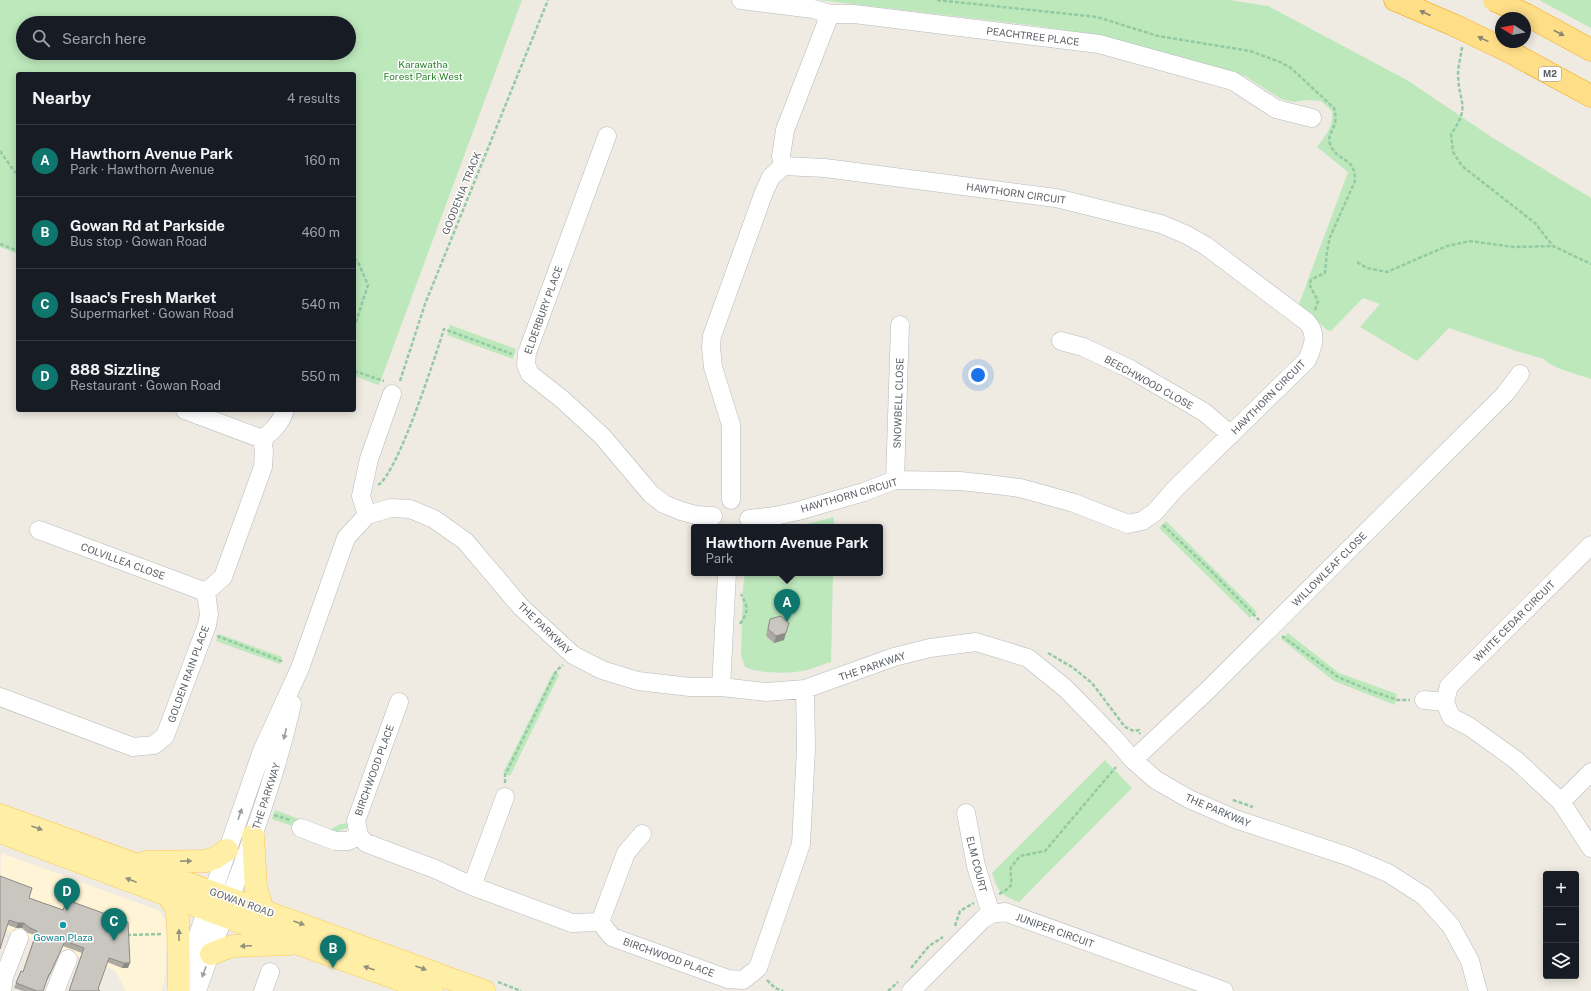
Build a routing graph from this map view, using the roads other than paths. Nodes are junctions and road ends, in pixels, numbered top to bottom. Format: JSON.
{"nodes":[{"id":1,"x":741,"y":0,"type":"edge"},
{"id":2,"x":1395,"y":0,"type":"edge"},
{"id":3,"x":1494,"y":0,"type":"edge"},
{"id":4,"x":830,"y":14,"type":"junction"},
{"id":5,"x":1591,"y":50,"type":"edge"},
{"id":6,"x":1591,"y":96,"type":"edge"},
{"id":7,"x":1312,"y":118,"type":"dead end"},
{"id":8,"x":606,"y":136,"type":"dead end"},
{"id":9,"x":783,"y":166,"type":"junction"},
{"id":10,"x":900,"y":325,"type":"dead end"},
{"id":11,"x":1061,"y":341,"type":"dead end"},
{"id":12,"x":1520,"y":374,"type":"dead end"},
{"id":13,"x":395,"y":390,"type":"road end"},
{"id":14,"x":190,"y":412,"type":"edge"},
{"id":15,"x":284,"y":412,"type":"edge"},
{"id":16,"x":1231,"y":435,"type":"junction"},
{"id":17,"x":262,"y":439,"type":"junction"},
{"id":18,"x":895,"y":480,"type":"junction"},
{"id":19,"x":731,"y":500,"type":"junction"},
{"id":20,"x":367,"y":515,"type":"junction"},
{"id":21,"x":714,"y":521,"type":"edge"},
{"id":22,"x":748,"y":523,"type":"edge"},
{"id":23,"x":39,"y":530,"type":"dead end"},
{"id":24,"x":1591,"y":545,"type":"edge"},
{"id":25,"x":727,"y":576,"type":"edge"},
{"id":26,"x":206,"y":592,"type":"junction"},
{"id":27,"x":292,"y":665,"type":"junction"},
{"id":28,"x":721,"y":688,"type":"junction"},
{"id":29,"x":805,"y":689,"type":"junction"},
{"id":30,"x":0,"y":697,"type":"edge"},
{"id":31,"x":1424,"y":700,"type":"road end"},
{"id":32,"x":399,"y":702,"type":"dead end"},
{"id":33,"x":1445,"y":702,"type":"junction"},
{"id":34,"x":1132,"y":760,"type":"junction"},
{"id":35,"x":1591,"y":772,"type":"edge"},
{"id":36,"x":505,"y":798,"type":"road end"},
{"id":37,"x":1561,"y":802,"type":"junction"},
{"id":38,"x":966,"y":813,"type":"dead end"},
{"id":39,"x":0,"y":815,"type":"edge"},
{"id":40,"x":301,"y":828,"type":"dead end"},
{"id":41,"x":0,"y":832,"type":"edge"},
{"id":42,"x":642,"y":834,"type":"dead end"},
{"id":43,"x":253,"y":836,"type":"junction"},
{"id":44,"x":359,"y":836,"type":"junction"},
{"id":45,"x":1591,"y":848,"type":"edge"},
{"id":46,"x":227,"y":850,"type":"junction"},
{"id":47,"x":133,"y":862,"type":"junction"},
{"id":48,"x":472,"y":886,"type":"junction"},
{"id":49,"x":167,"y":894,"type":"junction"},
{"id":50,"x":219,"y":904,"type":"junction"},
{"id":51,"x":989,"y":907,"type":"junction"},
{"id":52,"x":263,"y":910,"type":"junction"},
{"id":53,"x":600,"y":922,"type":"junction"},
{"id":54,"x":19,"y":938,"type":"dead end"},
{"id":55,"x":299,"y":944,"type":"junction"},
{"id":56,"x":211,"y":954,"type":"junction"},
{"id":57,"x":68,"y":959,"type":"dead end"},
{"id":58,"x":270,"y":972,"type":"dead end"},
{"id":59,"x":906,"y":985,"type":"edge"},
{"id":60,"x":185,"y":990,"type":"edge"},
{"id":61,"x":2,"y":991,"type":"edge"},
{"id":62,"x":55,"y":991,"type":"edge"},
{"id":63,"x":263,"y":991,"type":"edge"},
{"id":64,"x":432,"y":991,"type":"edge"},
{"id":65,"x":484,"y":991,"type":"edge"},
{"id":66,"x":1224,"y":991,"type":"edge"},
{"id":67,"x":1478,"y":991,"type":"edge"}],
"edges":[{"from":1,"to":4,"type":"street","name":"PEACHTREE PLACE"},
{"from":6,"to":2,"type":"highway","number":"M2","one_way":true,"bridge":true},
{"from":3,"to":5,"type":"highway","one_way":true,"bridge":true},
{"from":4,"to":7,"type":"street","name":"PEACHTREE PLACE"},
{"from":4,"to":9,"type":"street"},
{"from":8,"to":21,"type":"street","name":"ELDERBURY PLACE"},
{"from":9,"to":16,"type":"street","name":"HAWTHORN CIRCUIT"},
{"from":9,"to":19,"type":"street"},
{"from":10,"to":18,"type":"street","name":"SNOWBELL CLOSE"},
{"from":11,"to":16,"type":"street","name":"BEECHWOOD CLOSE"},
{"from":12,"to":34,"type":"street","name":"WILLOWLEAF CLOSE"},
{"from":13,"to":20,"type":"street"},
{"from":14,"to":17,"type":"street"},
{"from":15,"to":17,"type":"street"},
{"from":16,"to":18,"type":"street","name":"HAWTHORN CIRCUIT"},
{"from":17,"to":26,"type":"street"},
{"from":18,"to":22,"type":"street","name":"HAWTHORN CIRCUIT"},
{"from":19,"to":21,"type":"street"},
{"from":19,"to":22,"type":"street","name":"HAWTHORN CIRCUIT"},
{"from":20,"to":27,"type":"street","name":"THE PARKWAY"},
{"from":20,"to":28,"type":"street","name":"THE PARKWAY"},
{"from":23,"to":26,"type":"street","name":"COLVILLEA CLOSE"},
{"from":24,"to":33,"type":"street","name":"WHITE CEDAR CIRCUIT"},
{"from":25,"to":28,"type":"street"},
{"from":26,"to":30,"type":"street","name":"GOLDEN RAIN PLACE"},
{"from":27,"to":43,"type":"street","name":"THE PARKWAY","one_way":true},
{"from":46,"to":27,"type":"street","name":"THE PARKWAY","one_way":true},
{"from":28,"to":29,"type":"street","name":"THE PARKWAY"},
{"from":29,"to":34,"type":"street","name":"THE PARKWAY"},
{"from":29,"to":53,"type":"street","name":"BIRCHWOOD PLACE"},
{"from":31,"to":33,"type":"street"},
{"from":32,"to":44,"type":"street","name":"BIRCHWOOD PLACE"},
{"from":33,"to":37,"type":"street"},
{"from":34,"to":67,"type":"street","name":"THE PARKWAY"},
{"from":35,"to":37,"type":"street"},
{"from":36,"to":48,"type":"street"},
{"from":37,"to":45,"type":"street"},
{"from":38,"to":51,"type":"street","name":"ELM COURT"},
{"from":39,"to":47,"type":"main road","name":"GOWAN ROAD","one_way":true},
{"from":40,"to":44,"type":"street"},
{"from":49,"to":41,"type":"main road","name":"GOWAN ROAD","one_way":true},
{"from":42,"to":53,"type":"street"},
{"from":43,"to":50,"type":"street","name":"THE PARKWAY"},
{"from":43,"to":52,"type":"main road"},
{"from":44,"to":48,"type":"street"},
{"from":47,"to":46,"type":"main road","one_way":true},
{"from":46,"to":50,"type":"street","name":"THE PARKWAY"},
{"from":47,"to":50,"type":"main road","name":"GOWAN ROAD"},
{"from":48,"to":53,"type":"street"},
{"from":49,"to":50,"type":"main road","name":"GOWAN ROAD"},
{"from":60,"to":49,"type":"main road","one_way":true},
{"from":50,"to":52,"type":"main road","name":"GOWAN ROAD"},
{"from":50,"to":55,"type":"main road","name":"GOWAN ROAD"},
{"from":50,"to":56,"type":"street"},
{"from":50,"to":60,"type":"street"},
{"from":51,"to":59,"type":"street"},
{"from":51,"to":66,"type":"street","name":"JUNIPER CIRCUIT"},
{"from":52,"to":65,"type":"main road","name":"GOWAN ROAD","one_way":true},
{"from":54,"to":61,"type":"street"},
{"from":55,"to":56,"type":"main road","one_way":true},
{"from":64,"to":55,"type":"main road","name":"GOWAN ROAD","one_way":true},
{"from":56,"to":60,"type":"street","one_way":true},
{"from":57,"to":62,"type":"street"},
{"from":58,"to":63,"type":"street"}]}
